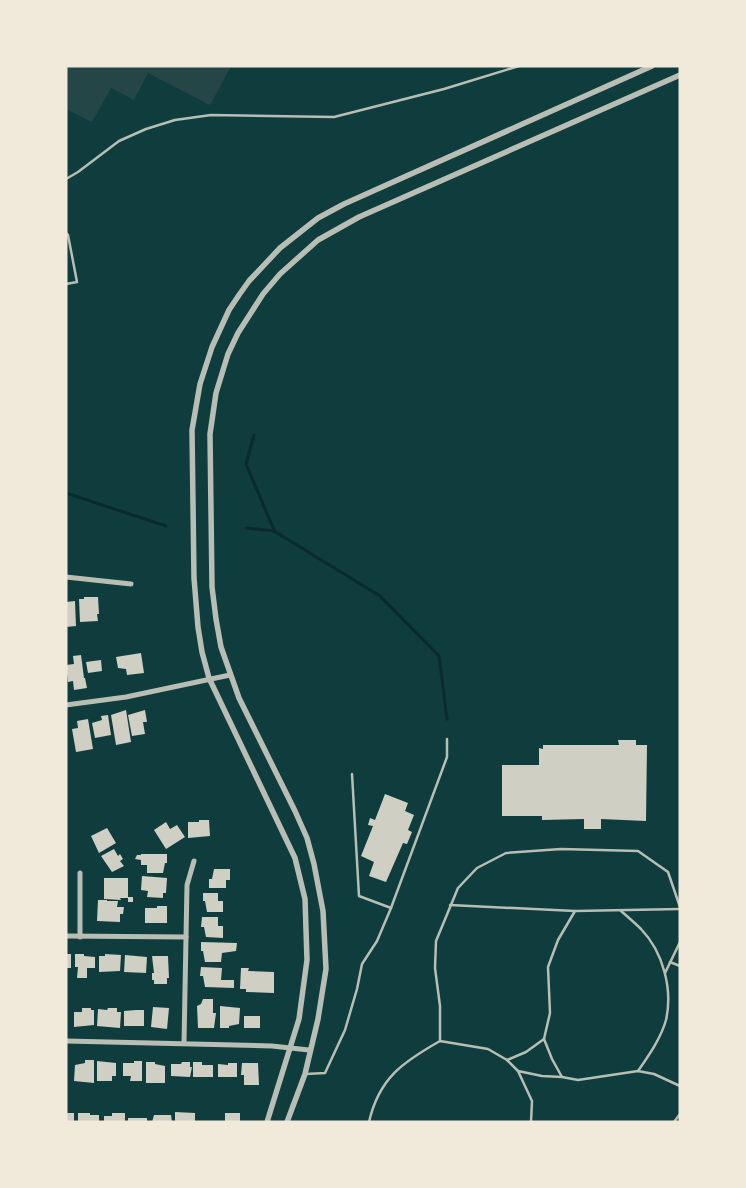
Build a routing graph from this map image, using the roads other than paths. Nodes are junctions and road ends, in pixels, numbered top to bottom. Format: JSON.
{"nodes":[{"id":1,"x":519,"y":66,"type":"edge"},
{"id":2,"x":652,"y":66,"type":"edge"},
{"id":3,"x":680,"y":75,"type":"edge"},
{"id":4,"x":66,"y":179,"type":"edge"},
{"id":5,"x":66,"y":233,"type":"edge"},
{"id":6,"x":72,"y":254,"type":"junction"},
{"id":7,"x":66,"y":255,"type":"edge"},
{"id":8,"x":66,"y":284,"type":"edge"},
{"id":9,"x":66,"y":577,"type":"edge"},
{"id":10,"x":131,"y":584,"type":"dead end"},
{"id":11,"x":230,"y":675,"type":"junction"},
{"id":12,"x":209,"y":678,"type":"junction"},
{"id":13,"x":66,"y":705,"type":"edge"},
{"id":14,"x":447,"y":739,"type":"dead end"},
{"id":15,"x":352,"y":774,"type":"dead end"},
{"id":16,"x":194,"y":861,"type":"dead end"},
{"id":17,"x":80,"y":873,"type":"dead end"},
{"id":18,"x":450,"y":905,"type":"junction"},
{"id":19,"x":391,"y":908,"type":"junction"},
{"id":20,"x":680,"y":908,"type":"edge"},
{"id":21,"x":620,"y":910,"type":"junction"},
{"id":22,"x":575,"y":911,"type":"junction"},
{"id":23,"x":66,"y":936,"type":"edge"},
{"id":24,"x":80,"y":937,"type":"junction"},
{"id":25,"x":186,"y":937,"type":"junction"},
{"id":26,"x":680,"y":942,"type":"edge"},
{"id":27,"x":670,"y":962,"type":"junction"},
{"id":28,"x":680,"y":966,"type":"edge"},
{"id":29,"x":664,"y":975,"type":"junction"},
{"id":30,"x":544,"y":1039,"type":"junction"},
{"id":31,"x":66,"y":1041,"type":"edge"},
{"id":32,"x":440,"y":1041,"type":"junction"},
{"id":33,"x":184,"y":1043,"type":"junction"},
{"id":34,"x":290,"y":1047,"type":"junction"},
{"id":35,"x":309,"y":1050,"type":"junction"},
{"id":36,"x":507,"y":1060,"type":"junction"},
{"id":37,"x":518,"y":1071,"type":"junction"},
{"id":38,"x":638,"y":1071,"type":"junction"},
{"id":39,"x":304,"y":1074,"type":"junction"},
{"id":40,"x":562,"y":1077,"type":"junction"},
{"id":41,"x":680,"y":1086,"type":"edge"},
{"id":42,"x":680,"y":1114,"type":"edge"},
{"id":43,"x":267,"y":1122,"type":"edge"},
{"id":44,"x":287,"y":1122,"type":"edge"},
{"id":45,"x":369,"y":1122,"type":"edge"},
{"id":46,"x":531,"y":1122,"type":"edge"},
{"id":47,"x":674,"y":1122,"type":"edge"}],
"edges":[{"from":1,"to":4,"type":"lane"},
{"from":2,"to":12,"type":"street"},
{"from":3,"to":11,"type":"street"},
{"from":5,"to":6,"type":"lane"},
{"from":6,"to":7,"type":"lane"},
{"from":6,"to":8,"type":"lane"},
{"from":9,"to":10,"type":"street"},
{"from":11,"to":12,"type":"street"},
{"from":11,"to":35,"type":"street"},
{"from":12,"to":13,"type":"street"},
{"from":12,"to":34,"type":"street"},
{"from":14,"to":19,"type":"lane"},
{"from":15,"to":19,"type":"lane"},
{"from":16,"to":25,"type":"street"},
{"from":17,"to":24,"type":"street"},
{"from":18,"to":20,"type":"lane"},
{"from":18,"to":22,"type":"lane"},
{"from":18,"to":32,"type":"lane"},
{"from":19,"to":39,"type":"lane"},
{"from":20,"to":21,"type":"lane"},
{"from":21,"to":22,"type":"lane"},
{"from":21,"to":29,"type":"lane"},
{"from":22,"to":30,"type":"lane"},
{"from":23,"to":24,"type":"street"},
{"from":24,"to":25,"type":"street"},
{"from":25,"to":33,"type":"street"},
{"from":26,"to":27,"type":"lane"},
{"from":27,"to":28,"type":"lane"},
{"from":27,"to":29,"type":"lane"},
{"from":29,"to":38,"type":"lane"},
{"from":30,"to":36,"type":"lane"},
{"from":30,"to":40,"type":"lane"},
{"from":31,"to":33,"type":"street"},
{"from":32,"to":36,"type":"lane"},
{"from":32,"to":45,"type":"lane"},
{"from":33,"to":34,"type":"street"},
{"from":34,"to":35,"type":"street"},
{"from":34,"to":43,"type":"street"},
{"from":35,"to":39,"type":"street"},
{"from":36,"to":37,"type":"lane"},
{"from":37,"to":40,"type":"lane"},
{"from":37,"to":46,"type":"lane"},
{"from":38,"to":40,"type":"lane"},
{"from":38,"to":41,"type":"lane"},
{"from":39,"to":44,"type":"street"},
{"from":42,"to":47,"type":"lane"}]}
